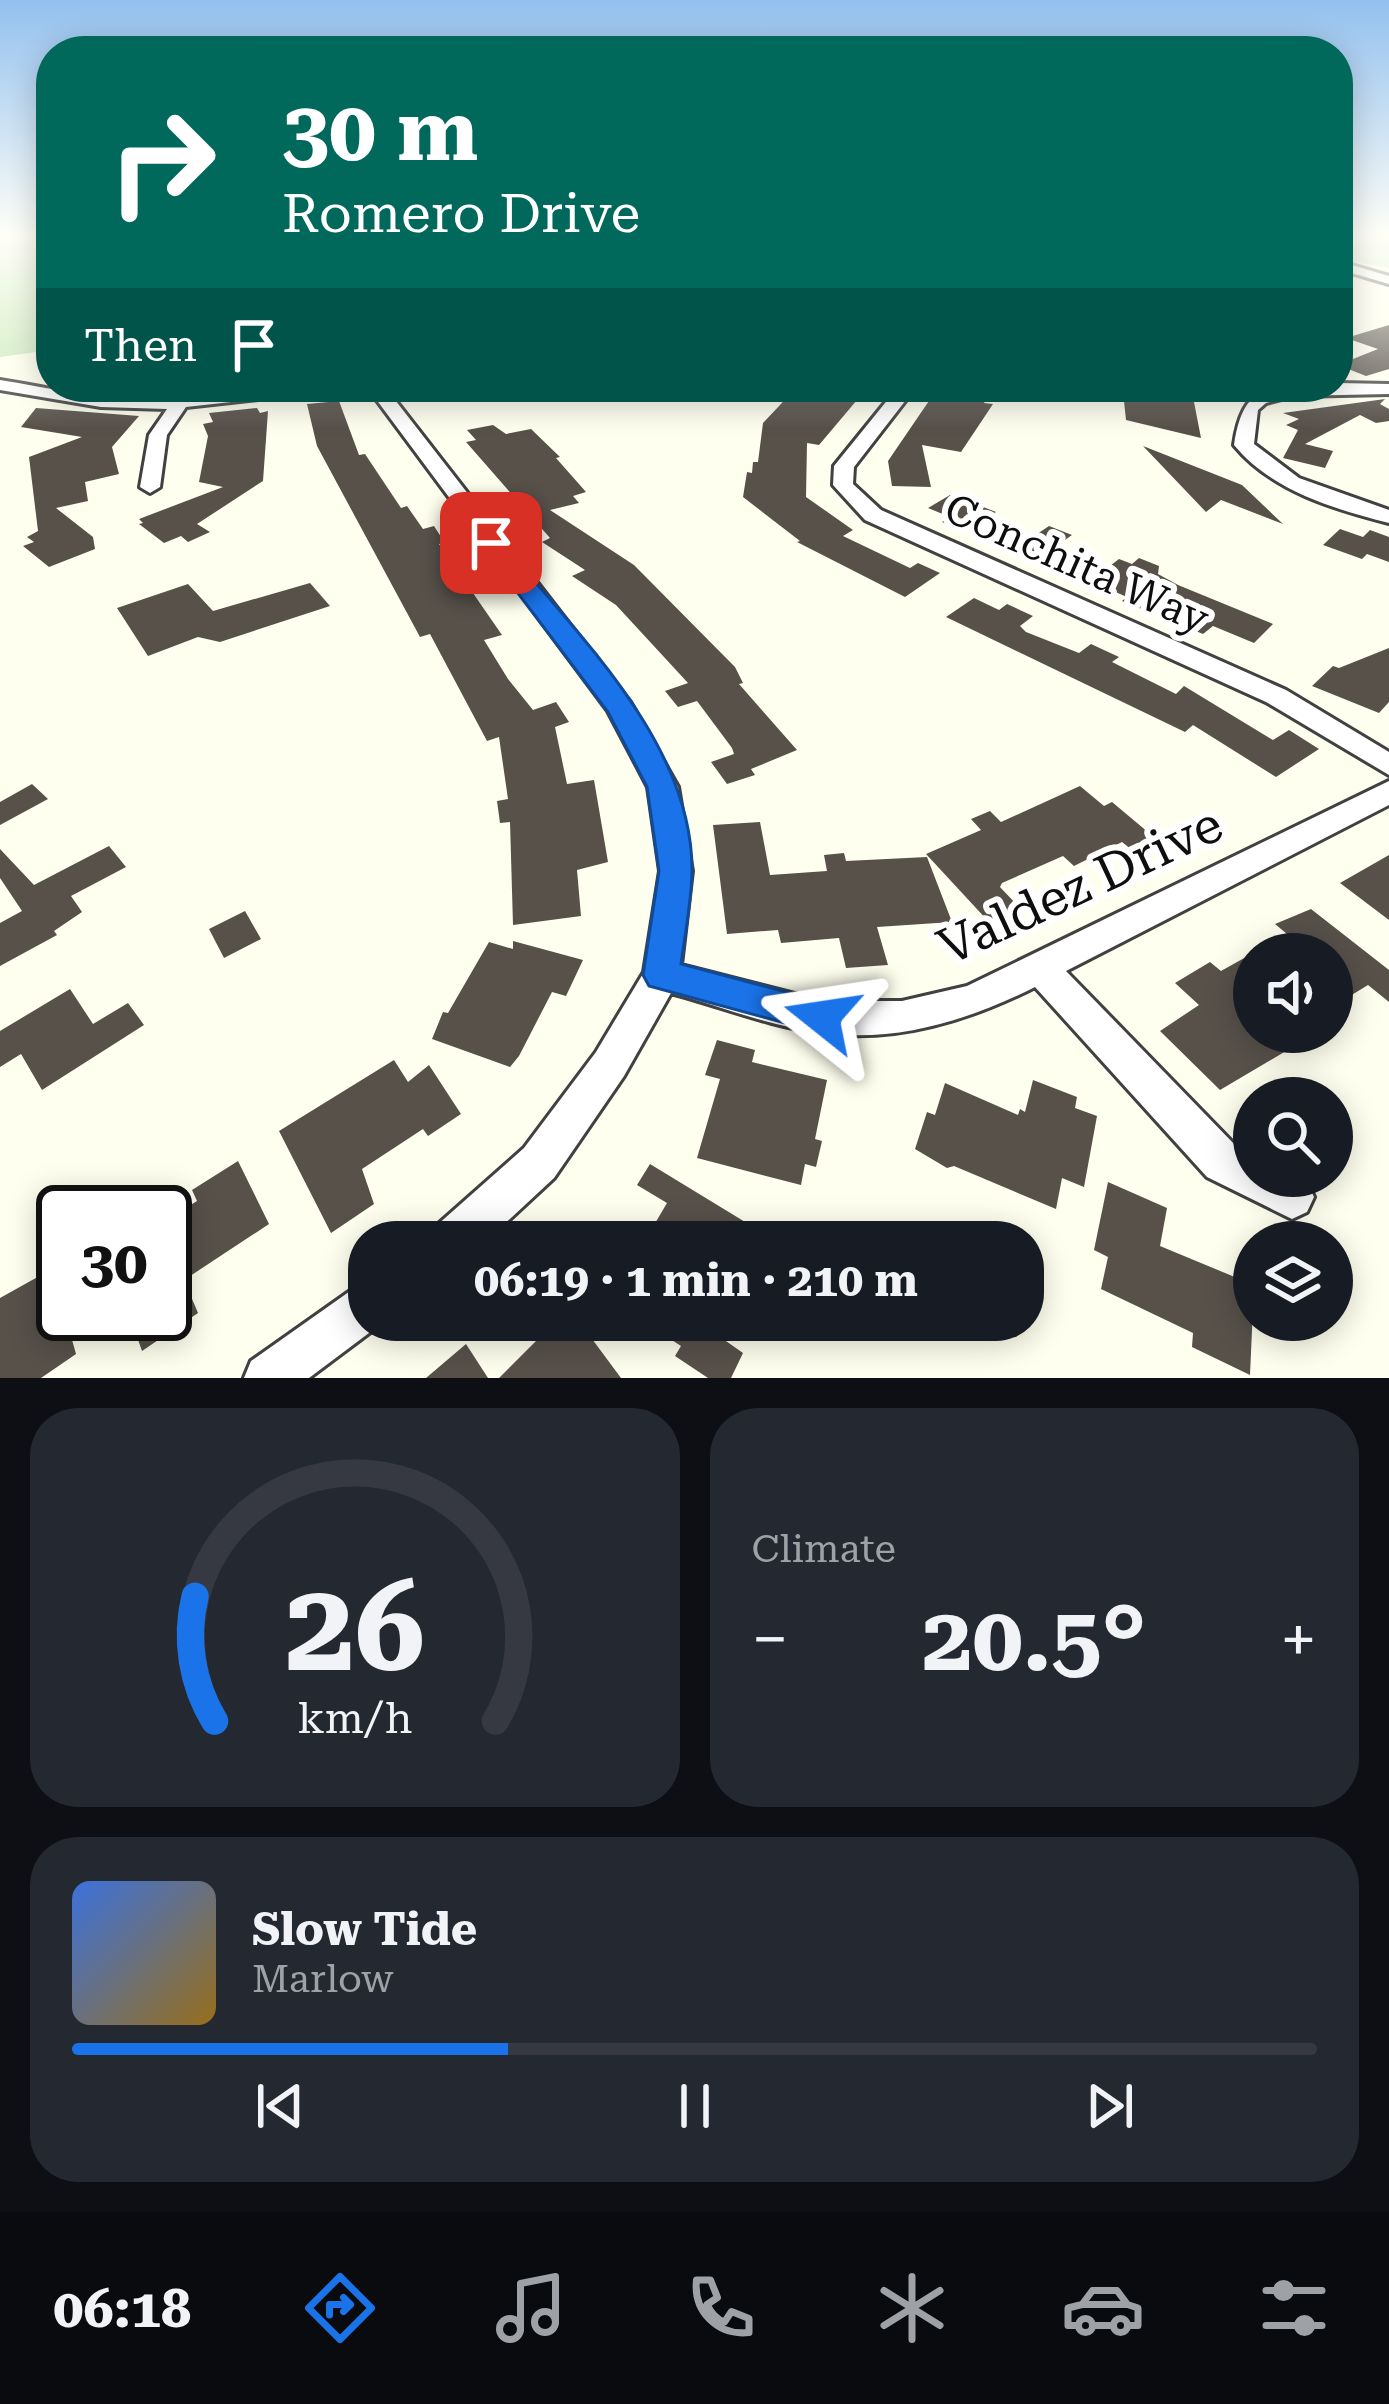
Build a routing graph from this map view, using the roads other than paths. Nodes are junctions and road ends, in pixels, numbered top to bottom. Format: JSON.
{"nodes":[{"id":1,"x":0,"y":375,"type":"edge"},
{"id":2,"x":36,"y":381,"type":"edge"},
{"id":3,"x":0,"y":385,"type":"edge"},
{"id":4,"x":1353,"y":388,"type":"edge"},
{"id":5,"x":1389,"y":389,"type":"edge"},
{"id":6,"x":36,"y":391,"type":"edge"},
{"id":7,"x":101,"y":402,"type":"edge"},
{"id":8,"x":176,"y":402,"type":"joint"},
{"id":9,"x":387,"y":402,"type":"edge"},
{"id":10,"x":895,"y":402,"type":"edge"},
{"id":11,"x":1256,"y":402,"type":"edge"},
{"id":12,"x":150,"y":487,"type":"dead end"},
{"id":13,"x":1389,"y":517,"type":"edge"},
{"id":14,"x":1389,"y":765,"type":"edge"},
{"id":15,"x":1389,"y":791,"type":"edge"},
{"id":16,"x":1041,"y":968,"type":"junction"},
{"id":17,"x":662,"y":975,"type":"junction"},
{"id":18,"x":1233,"y":1168,"type":"edge"},
{"id":19,"x":475,"y":1221,"type":"edge"},
{"id":20,"x":348,"y":1319,"type":"edge"},
{"id":21,"x":268,"y":1378,"type":"edge"}],
"edges":[{"from":1,"to":2,"type":"street"},
{"from":3,"to":6,"type":"street"},
{"from":4,"to":5,"type":"street"},
{"from":7,"to":8,"type":"street"},
{"from":8,"to":12,"type":"street"},
{"from":9,"to":17,"type":"street"},
{"from":10,"to":14,"type":"street","name":"Conchita Way"},
{"from":11,"to":13,"type":"street"},
{"from":15,"to":16,"type":"street","name":"Valdez Drive"},
{"from":16,"to":17,"type":"street","name":"Valdez Drive"},
{"from":16,"to":18,"type":"street"},
{"from":17,"to":19,"type":"street"},
{"from":20,"to":21,"type":"street"}]}
